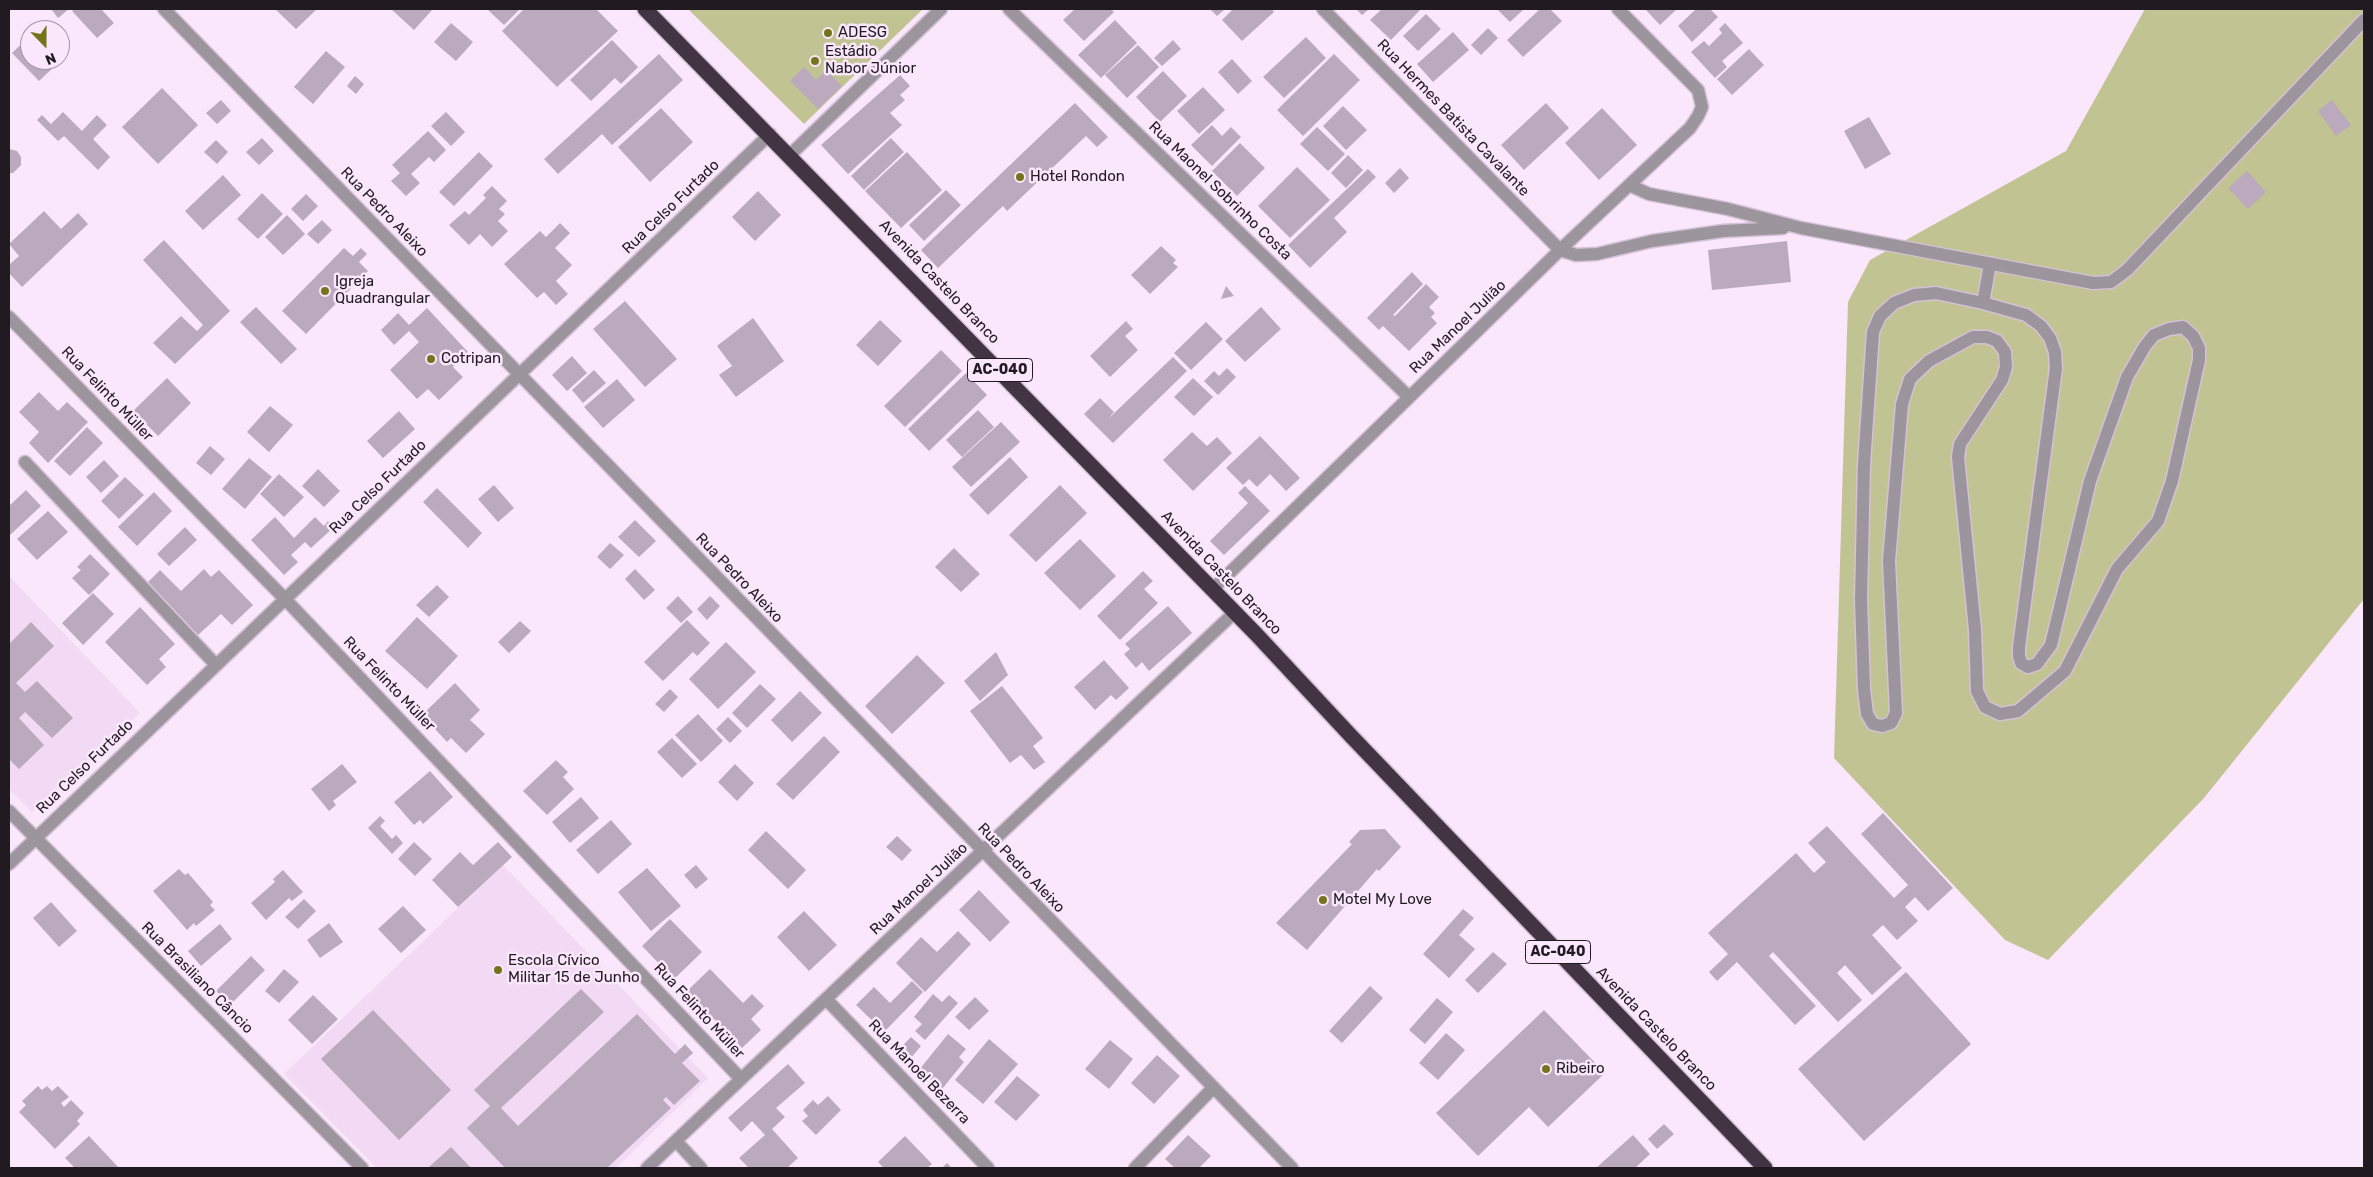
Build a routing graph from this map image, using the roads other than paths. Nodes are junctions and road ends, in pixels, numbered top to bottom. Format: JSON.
{"nodes":[{"id":1,"x":164,"y":9,"type":"edge"},
{"id":2,"x":645,"y":9,"type":"edge"},
{"id":3,"x":941,"y":9,"type":"edge"},
{"id":4,"x":1009,"y":9,"type":"edge"},
{"id":5,"x":1323,"y":9,"type":"edge"},
{"id":6,"x":1618,"y":9,"type":"edge"},
{"id":7,"x":2364,"y":20,"type":"edge"},
{"id":8,"x":770,"y":134,"type":"junction"},
{"id":9,"x":790,"y":155,"type":"junction"},
{"id":10,"x":1629,"y":185,"type":"junction"},
{"id":11,"x":1801,"y":228,"type":"junction"},
{"id":12,"x":1560,"y":250,"type":"junction"},
{"id":13,"x":1990,"y":264,"type":"junction"},
{"id":14,"x":1983,"y":303,"type":"junction"},
{"id":15,"x":9,"y":317,"type":"edge"},
{"id":16,"x":520,"y":375,"type":"junction"},
{"id":17,"x":1408,"y":397,"type":"junction"},
{"id":18,"x":25,"y":462,"type":"dead end"},
{"id":19,"x":1212,"y":589,"type":"junction"},
{"id":20,"x":285,"y":599,"type":"junction"},
{"id":21,"x":1235,"y":612,"type":"junction"},
{"id":22,"x":216,"y":665,"type":"junction"},
{"id":23,"x":9,"y":811,"type":"edge"},
{"id":24,"x":35,"y":838,"type":"junction"},
{"id":25,"x":982,"y":852,"type":"junction"},
{"id":26,"x":9,"y":864,"type":"edge"},
{"id":27,"x":826,"y":999,"type":"junction"},
{"id":28,"x":741,"y":1080,"type":"junction"},
{"id":29,"x":1213,"y":1088,"type":"junction"},
{"id":30,"x":676,"y":1141,"type":"junction"},
{"id":31,"x":362,"y":1168,"type":"edge"},
{"id":32,"x":647,"y":1168,"type":"edge"},
{"id":33,"x":701,"y":1168,"type":"edge"},
{"id":34,"x":988,"y":1168,"type":"edge"},
{"id":35,"x":1135,"y":1168,"type":"edge"},
{"id":36,"x":1292,"y":1168,"type":"edge"},
{"id":37,"x":1765,"y":1168,"type":"edge"}],
"edges":[{"from":1,"to":16,"type":"street","name":"Rua Pedro Aleixo"},
{"from":2,"to":8,"type":"highway","name":"Avenida Castelo Branco","number":"AC-040"},
{"from":3,"to":9,"type":"street"},
{"from":4,"to":17,"type":"street","name":"Rua Maonel Sobrinho Costa"},
{"from":5,"to":12,"type":"street","name":"Rua Hermes Batista Cavalante"},
{"from":6,"to":10,"type":"street","name":"Rua Manoel Julião"},
{"from":7,"to":13,"type":"street"},
{"from":8,"to":9,"type":"highway","name":"Avenida Castelo Branco","number":"AC-040"},
{"from":8,"to":16,"type":"street","name":"Rua Celso Furtado"},
{"from":9,"to":19,"type":"highway","name":"Avenida Castelo Branco","number":"AC-040"},
{"from":10,"to":11,"type":"street"},
{"from":10,"to":12,"type":"street","name":"Rua Manoel Julião"},
{"from":11,"to":12,"type":"street"},
{"from":11,"to":13,"type":"street"},
{"from":12,"to":17,"type":"street","name":"Rua Manoel Julião"},
{"from":13,"to":14,"type":"street"},
{"from":14,"to":14,"type":"street"},
{"from":15,"to":20,"type":"street","name":"Rua Felinto Müller"},
{"from":16,"to":20,"type":"street","name":"Rua Celso Furtado"},
{"from":16,"to":25,"type":"street","name":"Rua Pedro Aleixo"},
{"from":17,"to":19,"type":"street","name":"Rua Manoel Julião"},
{"from":18,"to":22,"type":"street"},
{"from":19,"to":21,"type":"highway","name":"Avenida Castelo Branco","number":"AC-040"},
{"from":20,"to":22,"type":"street","name":"Rua Celso Furtado"},
{"from":20,"to":28,"type":"street","name":"Rua Felinto Müller"},
{"from":21,"to":25,"type":"street","name":"Rua Manoel Julião"},
{"from":21,"to":37,"type":"highway","name":"Avenida Castelo Branco","number":"AC-040"},
{"from":22,"to":24,"type":"street","name":"Rua Celso Furtado"},
{"from":23,"to":24,"type":"street","name":"Rua Brasiliano Câncio"},
{"from":24,"to":26,"type":"street","name":"Rua Celso Furtado"},
{"from":24,"to":31,"type":"street","name":"Rua Brasiliano Câncio"},
{"from":25,"to":27,"type":"street","name":"Rua Manoel Julião"},
{"from":25,"to":29,"type":"street","name":"Rua Pedro Aleixo"},
{"from":27,"to":28,"type":"street","name":"Rua Manoel Julião"},
{"from":27,"to":34,"type":"street","name":"Rua Manoel Bezerra"},
{"from":28,"to":30,"type":"street","name":"Rua Manoel Julião"},
{"from":29,"to":35,"type":"street"},
{"from":29,"to":36,"type":"street","name":"Rua Pedro Aleixo"},
{"from":30,"to":32,"type":"street","name":"Rua Manoel Julião"},
{"from":30,"to":33,"type":"street"}]}
